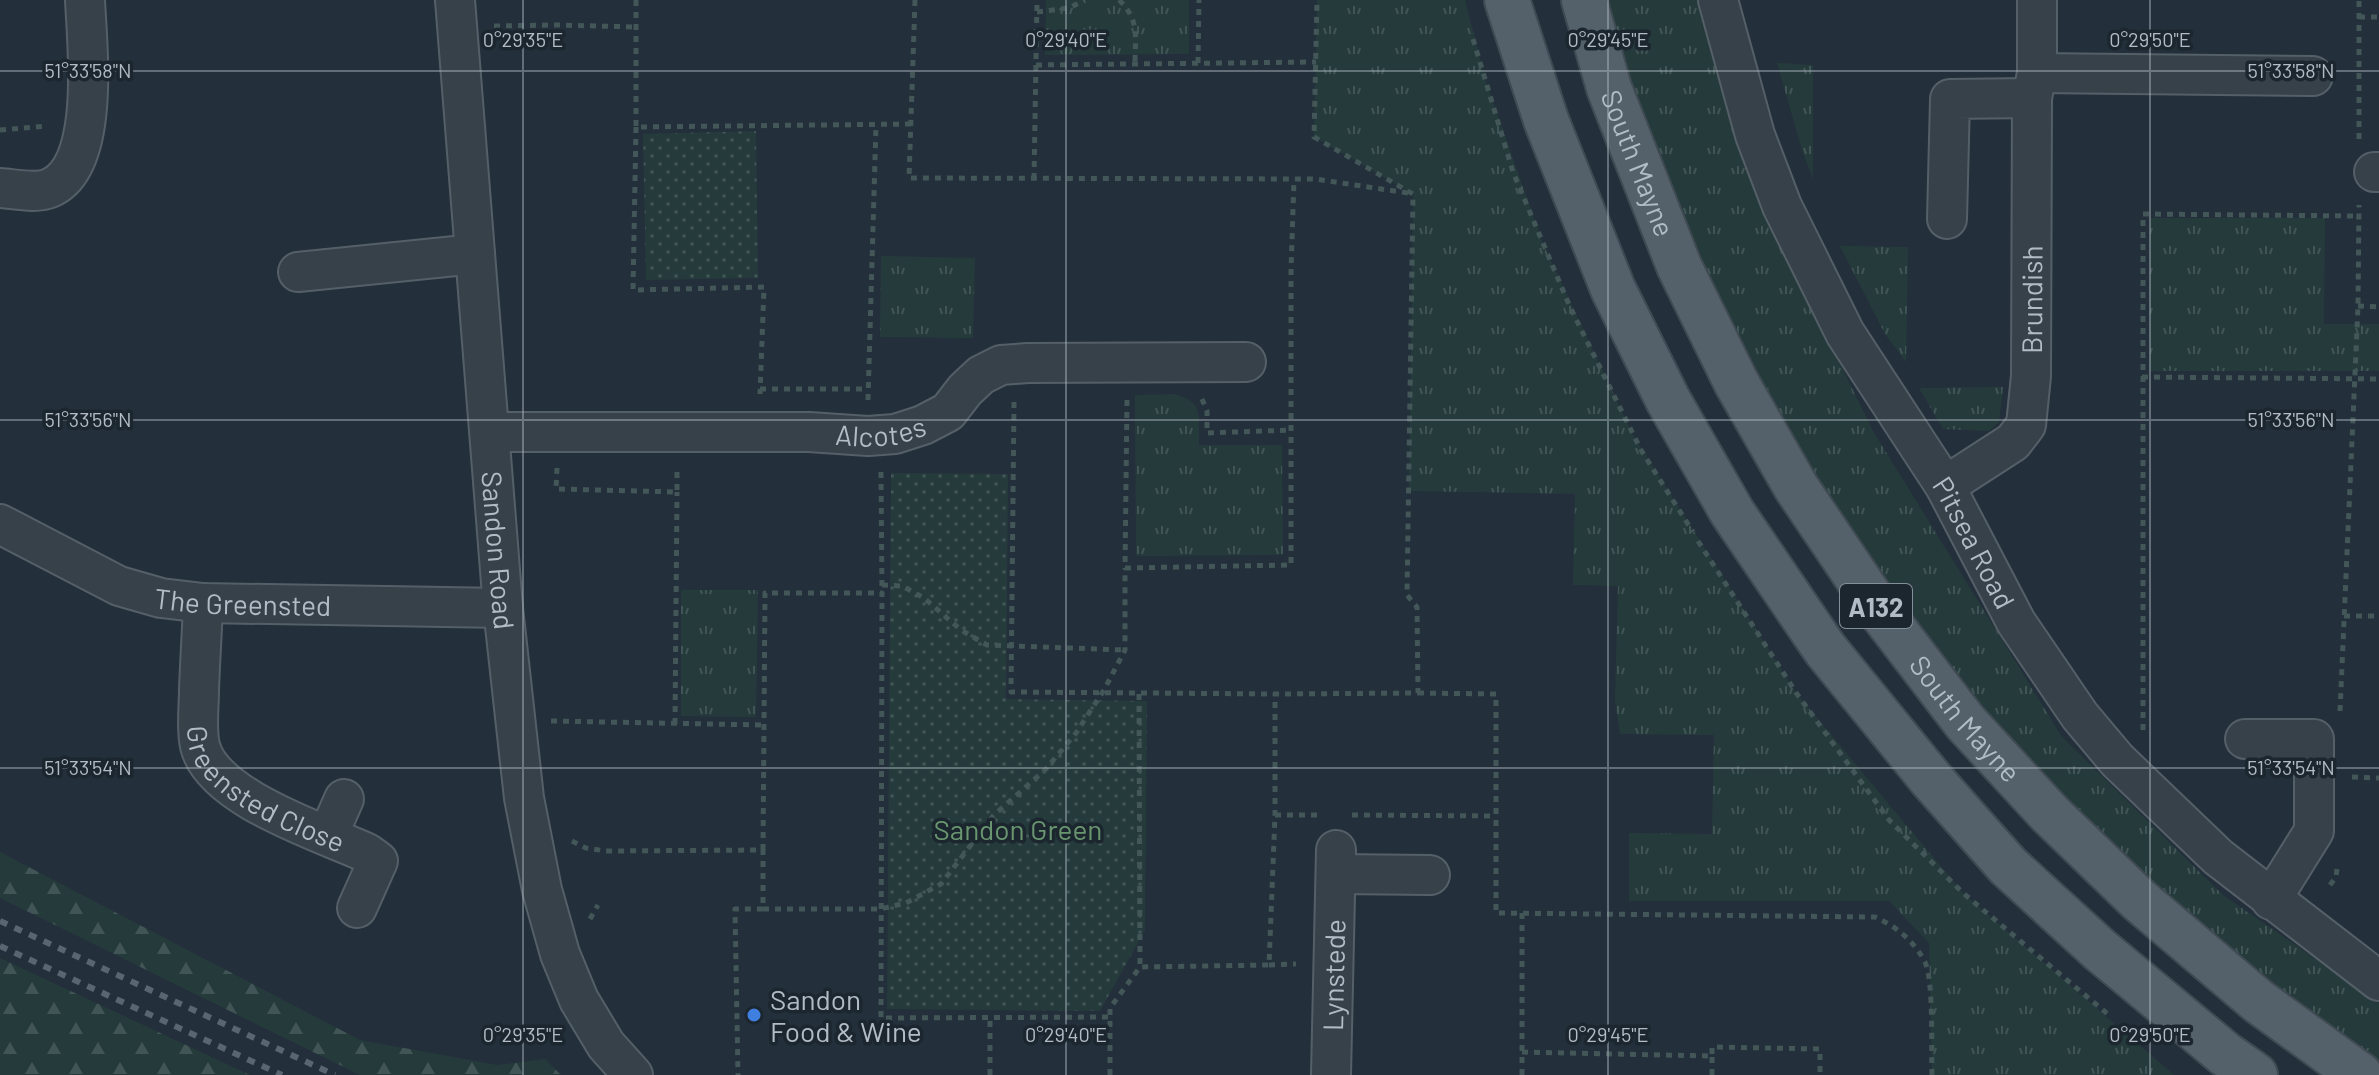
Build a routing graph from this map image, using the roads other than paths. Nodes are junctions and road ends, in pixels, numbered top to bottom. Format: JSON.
{"nodes":[{"id":1,"x":85,"y":0,"type":"edge"},
{"id":2,"x":455,"y":0,"type":"edge"},
{"id":3,"x":1507,"y":0,"type":"edge"},
{"id":4,"x":1584,"y":0,"type":"edge"},
{"id":5,"x":1718,"y":0,"type":"edge"},
{"id":6,"x":2037,"y":0,"type":"edge"},
{"id":7,"x":2313,"y":76,"type":"dead end"},
{"id":8,"x":2035,"y":86,"type":"junction"},
{"id":9,"x":0,"y":188,"type":"edge"},
{"id":10,"x":1947,"y":219,"type":"dead end"},
{"id":11,"x":475,"y":254,"type":"junction"},
{"id":12,"x":298,"y":272,"type":"dead end"},
{"id":13,"x":1246,"y":362,"type":"dead end"},
{"id":14,"x":491,"y":432,"type":"junction"},
{"id":15,"x":1945,"y":486,"type":"junction"},
{"id":16,"x":0,"y":524,"type":"edge"},
{"id":17,"x":203,"y":603,"type":"junction"},
{"id":18,"x":503,"y":608,"type":"junction"},
{"id":19,"x":2245,"y":739,"type":"dead end"},
{"id":20,"x":344,"y":799,"type":"dead end"},
{"id":21,"x":328,"y":835,"type":"junction"},
{"id":22,"x":1430,"y":875,"type":"dead end"},
{"id":23,"x":2271,"y":900,"type":"junction"},
{"id":24,"x":357,"y":908,"type":"dead end"},
{"id":25,"x":2379,"y":981,"type":"edge"},
{"id":26,"x":633,"y":1075,"type":"edge"},
{"id":27,"x":1331,"y":1075,"type":"edge"},
{"id":28,"x":2255,"y":1075,"type":"edge"},
{"id":29,"x":2360,"y":1075,"type":"edge"}],
"edges":[{"from":1,"to":9,"type":"street"},
{"from":2,"to":11,"type":"street","name":"Sandon Road"},
{"from":3,"to":28,"type":"main road","number":"A132"},
{"from":4,"to":29,"type":"main road","name":"South Mayne","number":"A132"},
{"from":5,"to":15,"type":"street","name":"Pitsea Road"},
{"from":6,"to":8,"type":"street","name":"Brundish"},
{"from":7,"to":8,"type":"street"},
{"from":8,"to":10,"type":"street"},
{"from":8,"to":15,"type":"street","name":"Brundish"},
{"from":11,"to":12,"type":"street"},
{"from":11,"to":14,"type":"street","name":"Sandon Road"},
{"from":13,"to":14,"type":"street","name":"Alcotes"},
{"from":14,"to":18,"type":"street","name":"Sandon Road"},
{"from":15,"to":23,"type":"street","name":"Pitsea Road"},
{"from":16,"to":17,"type":"street","name":"The Greensted"},
{"from":17,"to":18,"type":"street","name":"The Greensted"},
{"from":17,"to":21,"type":"street","name":"Greensted Close"},
{"from":18,"to":26,"type":"street","name":"Sandon Road"},
{"from":19,"to":23,"type":"street"},
{"from":20,"to":21,"type":"street"},
{"from":21,"to":24,"type":"street","name":"Greensted Close"},
{"from":22,"to":27,"type":"street","name":"Lynstede"},
{"from":23,"to":25,"type":"street","name":"Pitsea Road"}]}
